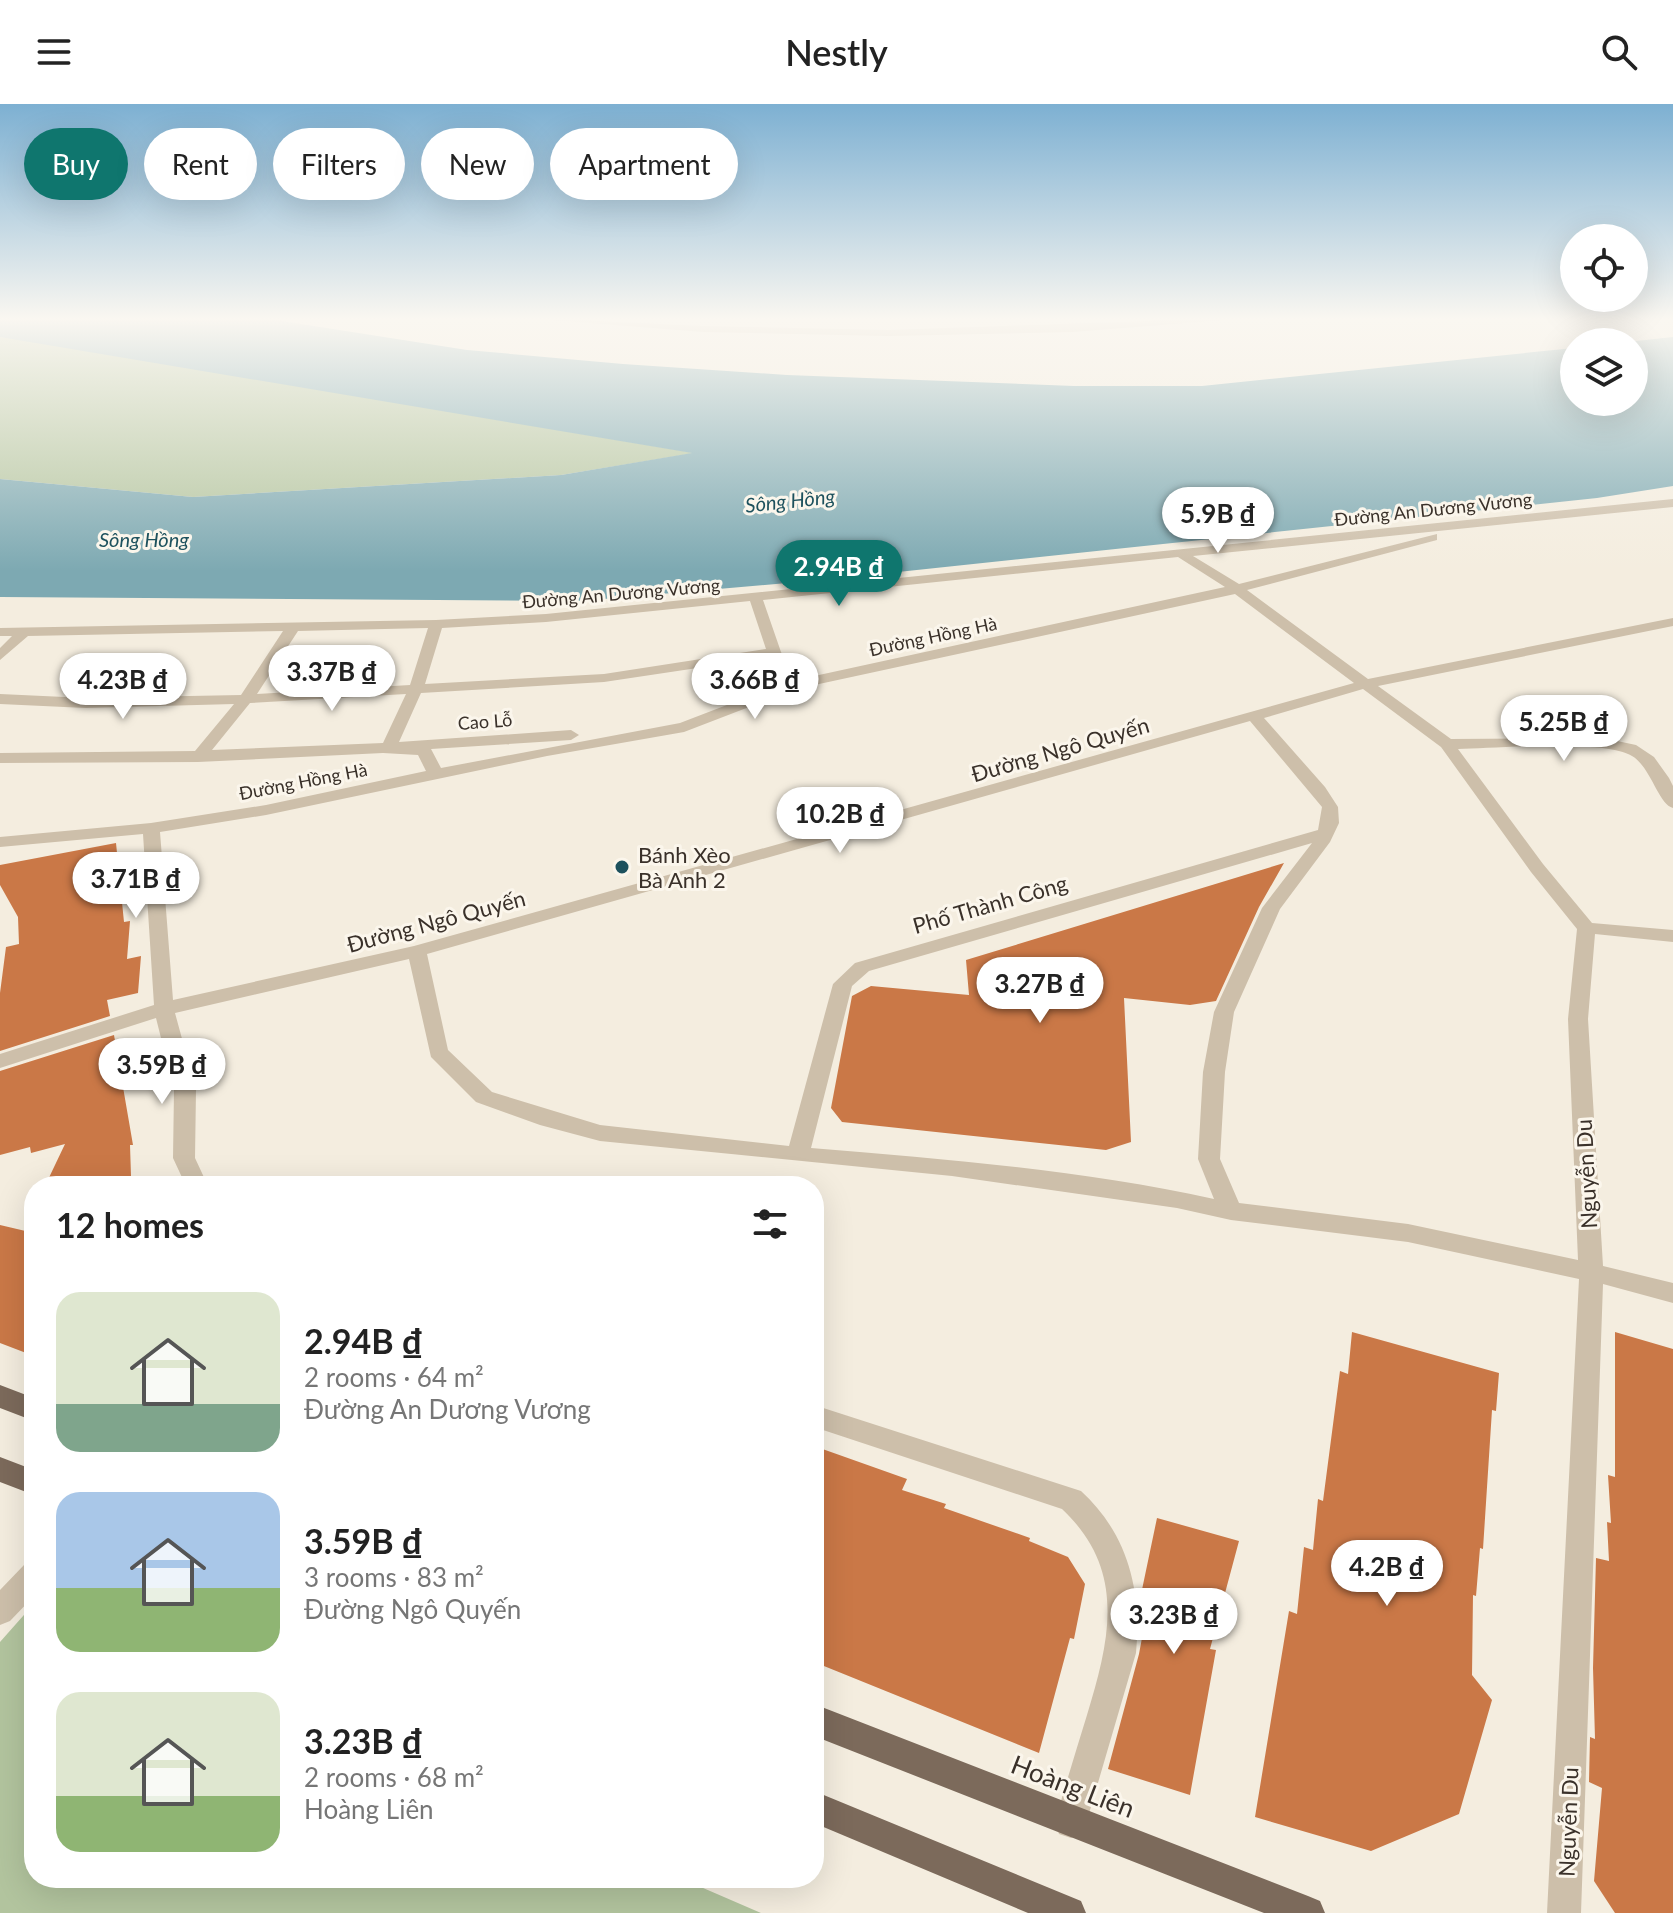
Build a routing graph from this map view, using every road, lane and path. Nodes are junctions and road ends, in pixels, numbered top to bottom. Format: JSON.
{"nodes":[{"id":1,"x":1673,"y":503,"type":"edge"},
{"id":2,"x":1495,"y":520,"type":"junction"},
{"id":3,"x":1180,"y":553,"type":"junction"},
{"id":4,"x":1237,"y":589,"type":"junction"},
{"id":5,"x":756,"y":599,"type":"junction"},
{"id":6,"x":436,"y":624,"type":"junction"},
{"id":7,"x":1669,"y":626,"type":"edge"},
{"id":8,"x":293,"y":627,"type":"junction"},
{"id":9,"x":0,"y":632,"type":"edge"},
{"id":10,"x":23,"y":633,"type":"junction"},
{"id":11,"x":774,"y":652,"type":"junction"},
{"id":12,"x":0,"y":656,"type":"edge"},
{"id":13,"x":1366,"y":684,"type":"junction"},
{"id":14,"x":792,"y":685,"type":"junction"},
{"id":15,"x":416,"y":688,"type":"junction"},
{"id":16,"x":0,"y":699,"type":"edge"},
{"id":17,"x":246,"y":699,"type":"junction"},
{"id":18,"x":1255,"y":717,"type":"junction"},
{"id":19,"x":684,"y":727,"type":"junction"},
{"id":20,"x":1447,"y":744,"type":"junction"},
{"id":21,"x":388,"y":749,"type":"junction"},
{"id":22,"x":198,"y":757,"type":"junction"},
{"id":23,"x":0,"y":758,"type":"edge"},
{"id":24,"x":436,"y":774,"type":"junction"},
{"id":25,"x":1673,"y":803,"type":"edge"},
{"id":26,"x":151,"y":828,"type":"junction"},
{"id":27,"x":1326,"y":833,"type":"junction"},
{"id":28,"x":0,"y":842,"type":"edge"},
{"id":29,"x":1586,"y":928,"type":"junction"},
{"id":30,"x":1673,"y":936,"type":"edge"},
{"id":31,"x":417,"y":951,"type":"junction"},
{"id":32,"x":164,"y":1009,"type":"junction"},
{"id":33,"x":0,"y":1061,"type":"edge"},
{"id":34,"x":798,"y":1155,"type":"junction"},
{"id":35,"x":192,"y":1176,"type":"edge"},
{"id":36,"x":1231,"y":1211,"type":"junction"},
{"id":37,"x":1591,"y":1272,"type":"junction"},
{"id":38,"x":1673,"y":1293,"type":"edge"},
{"id":39,"x":0,"y":1396,"type":"edge"},
{"id":40,"x":24,"y":1406,"type":"edge"},
{"id":41,"x":824,"y":1419,"type":"edge"},
{"id":42,"x":0,"y":1469,"type":"edge"},
{"id":43,"x":24,"y":1479,"type":"edge"},
{"id":44,"x":24,"y":1586,"type":"edge"},
{"id":45,"x":0,"y":1611,"type":"edge"},
{"id":46,"x":824,"y":1724,"type":"edge"},
{"id":47,"x":824,"y":1811,"type":"edge"},
{"id":48,"x":1071,"y":1822,"type":"junction"},
{"id":49,"x":1069,"y":1913,"type":"edge"},
{"id":50,"x":1308,"y":1913,"type":"edge"},
{"id":51,"x":1564,"y":1913,"type":"edge"}],
"edges":[{"from":1,"to":2,"type":"street","name":"Đường An Dương Vương"},
{"from":2,"to":3,"type":"street","name":"Đường An Dương Vương"},
{"from":2,"to":4,"type":"street","name":"Đường Hồng Hà"},
{"from":3,"to":4,"type":"street"},
{"from":3,"to":5,"type":"street","name":"Đường An Dương Vương"},
{"from":4,"to":13,"type":"street"},
{"from":4,"to":14,"type":"street","name":"Đường Hồng Hà"},
{"from":5,"to":6,"type":"street","name":"Đường An Dương Vương"},
{"from":5,"to":11,"type":"street"},
{"from":6,"to":8,"type":"street","name":"Đường An Dương Vương"},
{"from":6,"to":15,"type":"street"},
{"from":7,"to":13,"type":"street","name":"Đường Ngô Quyến"},
{"from":8,"to":10,"type":"street","name":"Đường An Dương Vương"},
{"from":8,"to":17,"type":"street"},
{"from":9,"to":10,"type":"street","name":"Đường An Dương Vương"},
{"from":10,"to":12,"type":"street"},
{"from":11,"to":14,"type":"street"},
{"from":11,"to":15,"type":"street"},
{"from":13,"to":18,"type":"street","name":"Đường Ngô Quyến"},
{"from":13,"to":20,"type":"street"},
{"from":14,"to":19,"type":"street","name":"Đường Hồng Hà"},
{"from":15,"to":17,"type":"street"},
{"from":15,"to":21,"type":"street"},
{"from":16,"to":17,"type":"street"},
{"from":17,"to":22,"type":"street"},
{"from":18,"to":27,"type":"street"},
{"from":18,"to":31,"type":"street","name":"Đường Ngô Quyến"},
{"from":19,"to":21,"type":"street","name":"Cao Lỗ"},
{"from":19,"to":24,"type":"street","name":"Đường Hồng Hà"},
{"from":20,"to":25,"type":"street"},
{"from":20,"to":29,"type":"street"},
{"from":21,"to":22,"type":"street","name":"Cao Lỗ"},
{"from":21,"to":24,"type":"street"},
{"from":22,"to":23,"type":"street","name":"Cao Lỗ"},
{"from":24,"to":26,"type":"street","name":"Đường Hồng Hà"},
{"from":26,"to":28,"type":"street","name":"Đường Hồng Hà"},
{"from":26,"to":32,"type":"street"},
{"from":27,"to":34,"type":"street","name":"Phố Thành Công"},
{"from":27,"to":36,"type":"street"},
{"from":29,"to":30,"type":"street"},
{"from":29,"to":37,"type":"street","name":"Nguyễn Du"},
{"from":31,"to":32,"type":"street","name":"Đường Ngô Quyến"},
{"from":31,"to":34,"type":"street"},
{"from":32,"to":33,"type":"street","name":"Đường Ngô Quyến"},
{"from":32,"to":35,"type":"street"},
{"from":34,"to":36,"type":"street"},
{"from":36,"to":37,"type":"street"},
{"from":37,"to":38,"type":"street"},
{"from":37,"to":51,"type":"street","name":"Nguyễn Du"},
{"from":39,"to":40,"type":"main road"},
{"from":41,"to":48,"type":"street"},
{"from":42,"to":43,"type":"main road"},
{"from":44,"to":45,"type":"street"},
{"from":46,"to":48,"type":"main road","name":"Hoàng Liên"},
{"from":47,"to":49,"type":"main road"},
{"from":48,"to":50,"type":"main road","name":"Hoàng Liên"}]}
